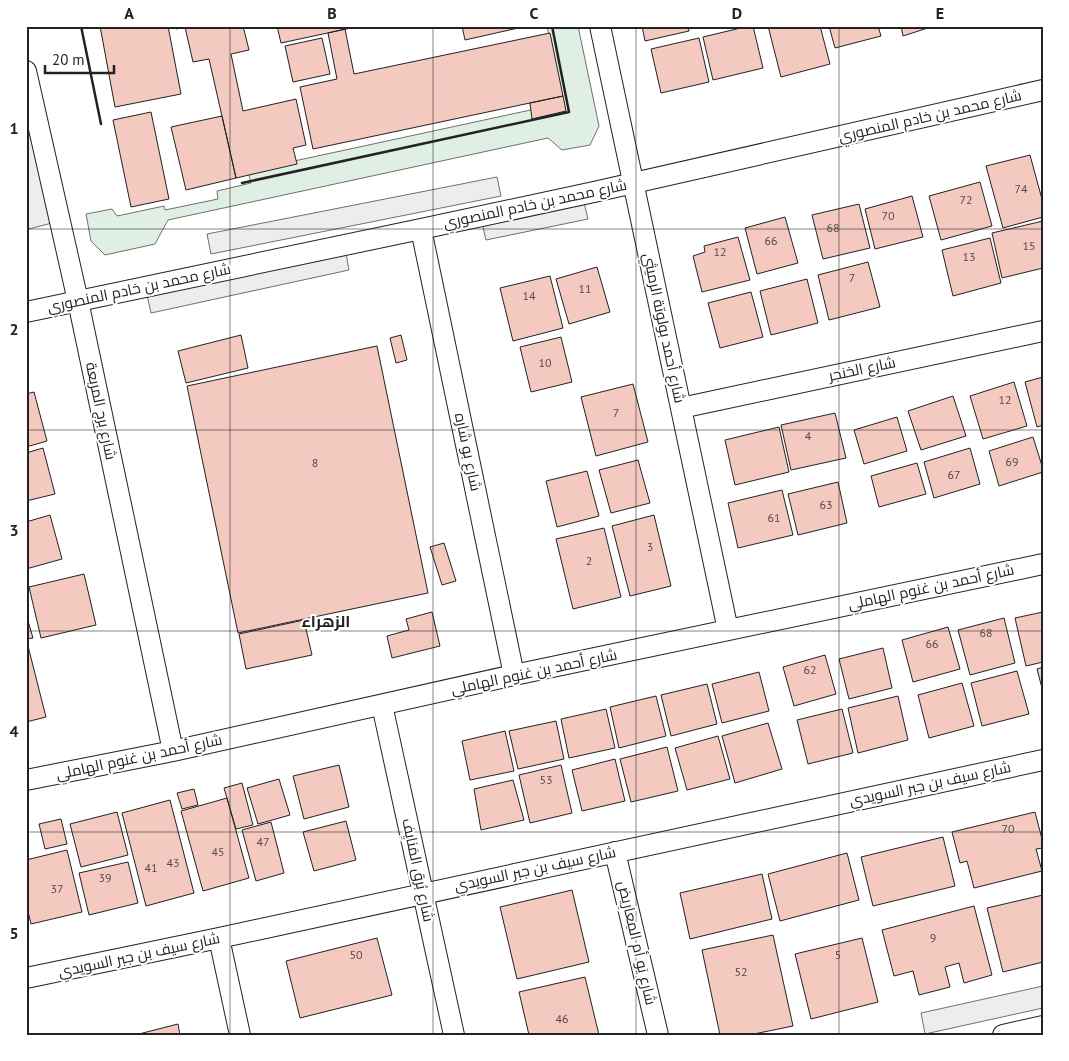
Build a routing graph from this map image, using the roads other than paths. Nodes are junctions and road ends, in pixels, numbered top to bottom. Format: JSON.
{"nodes":[{"id":1,"x":600,"y":26,"type":"edge"},
{"id":2,"x":26,"y":71,"type":"edge"},
{"id":3,"x":1043,"y":90,"type":"edge"},
{"id":4,"x":633,"y":182,"type":"junction"},
{"id":5,"x":421,"y":229,"type":"junction"},
{"id":6,"x":78,"y":301,"type":"junction"},
{"id":7,"x":26,"y":312,"type":"edge"},
{"id":8,"x":1043,"y":330,"type":"edge"},
{"id":9,"x":681,"y":408,"type":"junction"},
{"id":10,"x":1043,"y":564,"type":"edge"},
{"id":11,"x":728,"y":630,"type":"junction"},
{"id":12,"x":514,"y":675,"type":"junction"},
{"id":13,"x":382,"y":705,"type":"junction"},
{"id":14,"x":173,"y":751,"type":"junction"},
{"id":15,"x":1043,"y":760,"type":"edge"},
{"id":16,"x":26,"y":780,"type":"edge"},
{"id":17,"x":615,"y":852,"type":"junction"},
{"id":18,"x":424,"y":893,"type":"junction"},
{"id":19,"x":219,"y":938,"type":"junction"},
{"id":20,"x":26,"y":978,"type":"edge"},
{"id":21,"x":1043,"y":1026,"type":"edge"},
{"id":22,"x":240,"y":1035,"type":"edge"},
{"id":23,"x":454,"y":1035,"type":"edge"},
{"id":24,"x":658,"y":1035,"type":"edge"},
{"id":25,"x":1002,"y":1035,"type":"edge"}],
"edges":[{"from":1,"to":4,"type":"street","name":"شارع أحمد بولوتة الرميثي"},
{"from":2,"to":6,"type":"street","name":"شارع برج المربعة"},
{"from":3,"to":4,"type":"street","name":"شارع محمد بن خادم المنصوري"},
{"from":4,"to":5,"type":"street","name":"شارع محمد بن خادم المنصوري"},
{"from":4,"to":9,"type":"street","name":"شارع أحمد بولوتة الرميثي"},
{"from":5,"to":6,"type":"street","name":"شارع محمد بن خادم المنصوري"},
{"from":5,"to":12,"type":"street","name":"شارع بو شاره"},
{"from":6,"to":7,"type":"street","name":"شارع محمد بن خادم المنصوري"},
{"from":6,"to":14,"type":"street","name":"شارع برج المربعة"},
{"from":8,"to":9,"type":"street","name":"شارع الخنجر"},
{"from":9,"to":11,"type":"street","name":"شارع أحمد بولوتة الرميثي"},
{"from":10,"to":11,"type":"street","name":"شارع أحمد بن غنوم الهاملي"},
{"from":11,"to":12,"type":"street","name":"شارع أحمد بن غنوم الهاملي"},
{"from":12,"to":13,"type":"street","name":"شارع أحمد بن غنوم الهاملي"},
{"from":13,"to":14,"type":"street","name":"شارع أحمد بن غنوم الهاملي"},
{"from":13,"to":18,"type":"street","name":"شارع بُرق المَنايِف"},
{"from":14,"to":16,"type":"street","name":"شارع أحمد بن غنوم الهاملي"},
{"from":15,"to":17,"type":"street","name":"شارع سيف بن جبر السويدي"},
{"from":17,"to":18,"type":"street","name":"شارع سيف بن جبر السويدي"},
{"from":17,"to":24,"type":"street","name":"شارع يَو أم المِعارِيض"},
{"from":18,"to":19,"type":"street","name":"شارع سيف بن جبر السويدي"},
{"from":18,"to":23,"type":"street","name":"شارع بُرق المَنايِف"},
{"from":19,"to":20,"type":"street","name":"شارع سيف بن جبر السويدي"},
{"from":19,"to":22,"type":"street"},
{"from":21,"to":25,"type":"street"}]}
